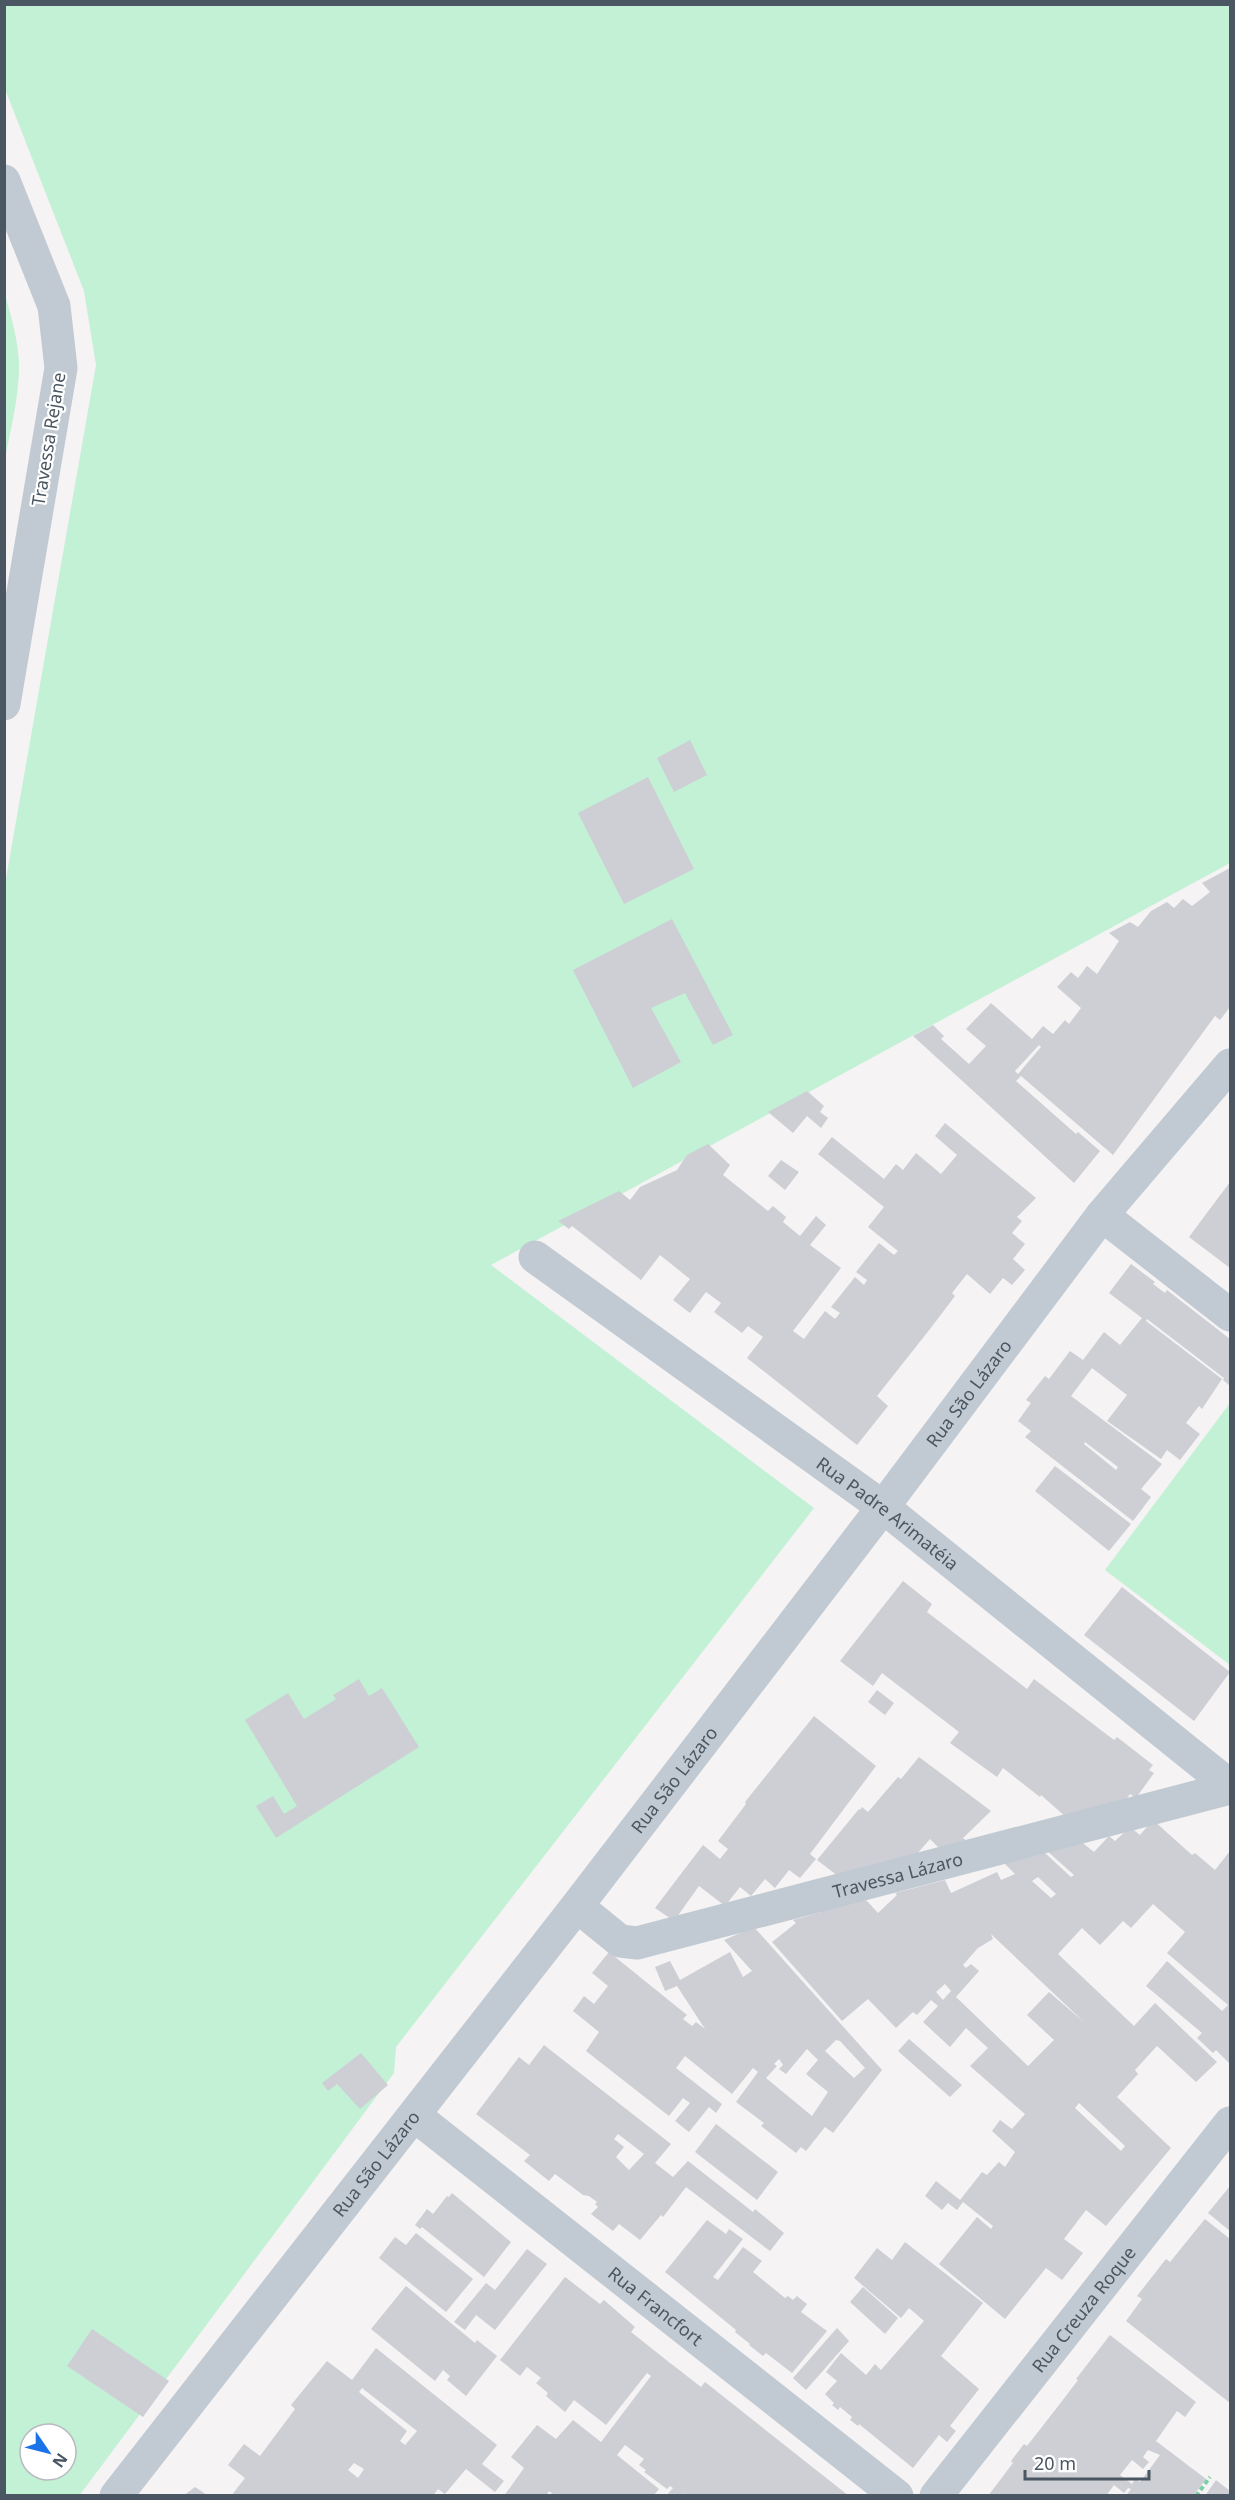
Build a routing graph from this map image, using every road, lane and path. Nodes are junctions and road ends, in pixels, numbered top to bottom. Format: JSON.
{"nodes":[{"id":1,"x":4,"y":181,"type":"edge"},
{"id":2,"x":4,"y":704,"type":"edge"},
{"id":3,"x":1230,"y":1065,"type":"edge"},
{"id":4,"x":1102,"y":1215,"type":"junction"},
{"id":5,"x":534,"y":1257,"type":"dead end"},
{"id":6,"x":1230,"y":1315,"type":"edge"},
{"id":7,"x":883,"y":1507,"type":"junction"},
{"id":8,"x":1230,"y":1787,"type":"edge"},
{"id":9,"x":577,"y":1906,"type":"junction"},
{"id":10,"x":414,"y":2115,"type":"junction"},
{"id":11,"x":1230,"y":2122,"type":"edge"},
{"id":12,"x":1210,"y":2477,"type":"dead end"},
{"id":13,"x":116,"y":2496,"type":"edge"},
{"id":14,"x":897,"y":2496,"type":"edge"},
{"id":15,"x":936,"y":2496,"type":"edge"},
{"id":16,"x":1196,"y":2496,"type":"edge"}],
"edges":[{"from":1,"to":2,"type":"street","name":"Travessa Rejane"},
{"from":3,"to":4,"type":"street","name":"Rua São Lázaro"},
{"from":4,"to":6,"type":"street"},
{"from":4,"to":7,"type":"street","name":"Rua São Lázaro"},
{"from":5,"to":7,"type":"street","name":"Rua Padre Arimatéia"},
{"from":7,"to":8,"type":"street","name":"Rua Padre Arimatéia"},
{"from":7,"to":9,"type":"street","name":"Rua São Lázaro"},
{"from":8,"to":9,"type":"street","name":"Travessa Lázaro"},
{"from":9,"to":10,"type":"street","name":"Rua São Lázaro"},
{"from":10,"to":13,"type":"street","name":"Rua São Lázaro"},
{"from":10,"to":14,"type":"street","name":"Rua Francfort"},
{"from":11,"to":15,"type":"street","name":"Rua Creuza Roque"},
{"from":12,"to":16,"type":"path"}]}
